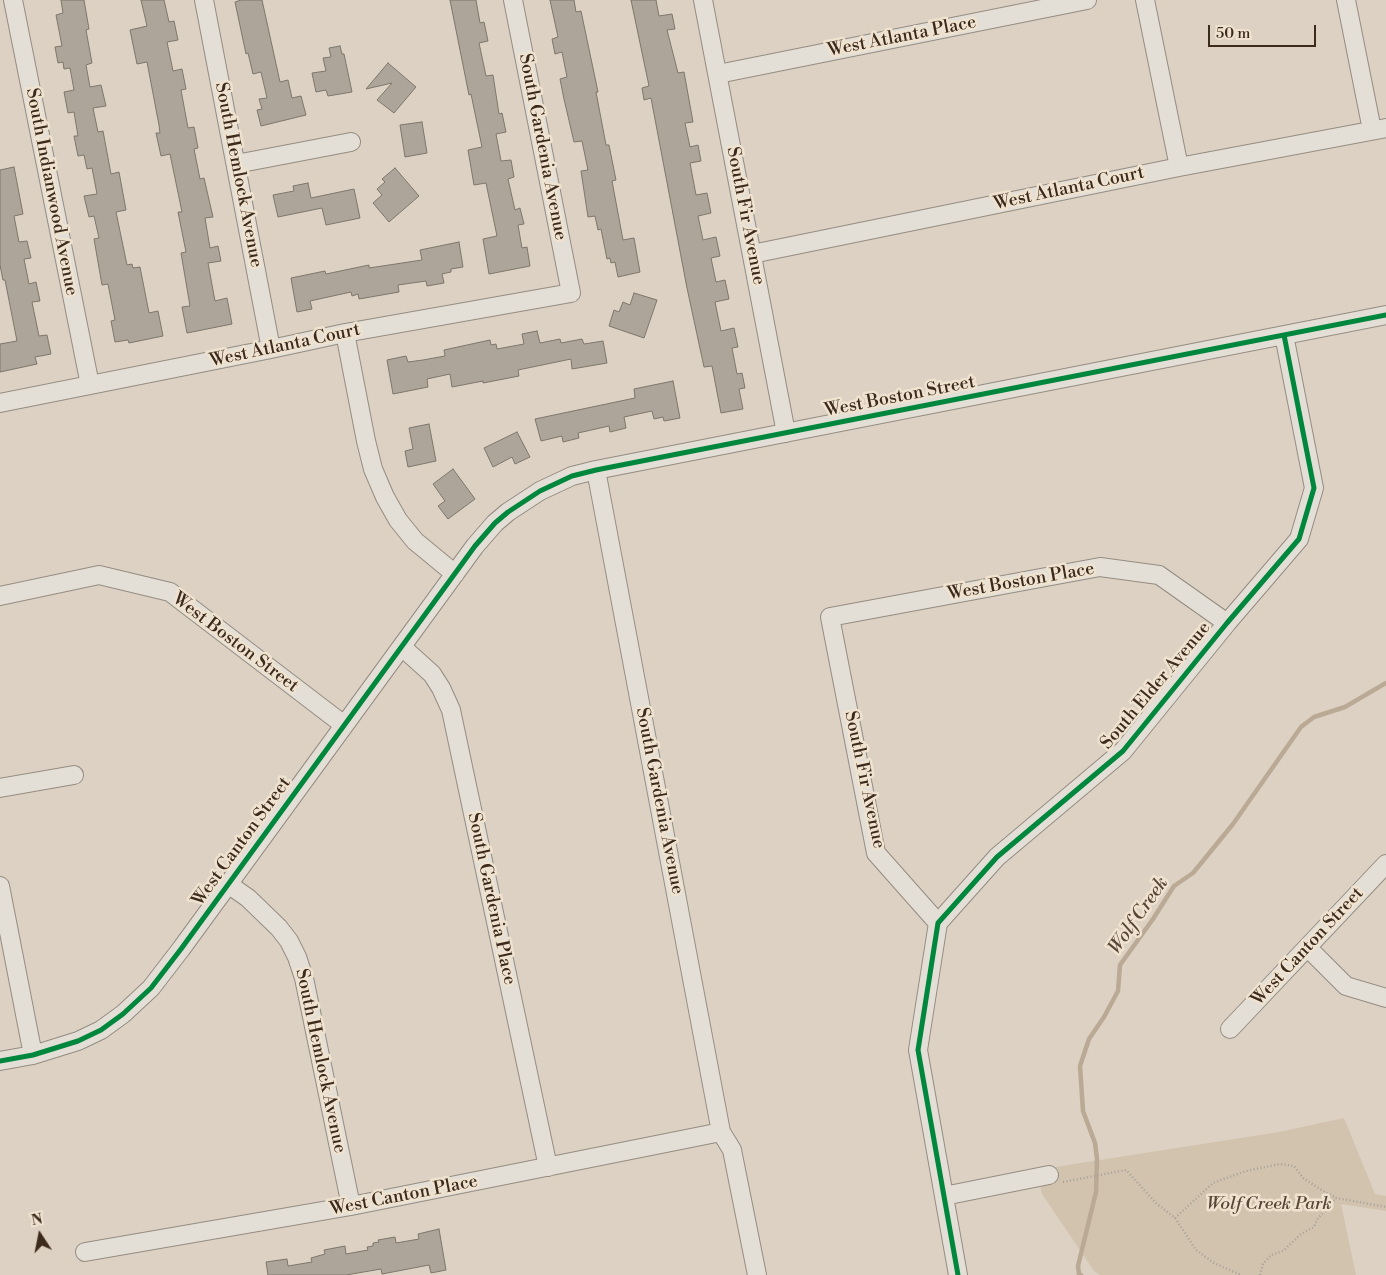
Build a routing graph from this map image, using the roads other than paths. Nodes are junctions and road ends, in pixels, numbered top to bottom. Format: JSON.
{"nodes":[{"id":1,"x":13,"y":0,"type":"edge"},
{"id":2,"x":204,"y":0,"type":"edge"},
{"id":3,"x":512,"y":0,"type":"edge"},
{"id":4,"x":703,"y":0,"type":"edge"},
{"id":5,"x":1087,"y":0,"type":"edge"},
{"id":6,"x":1145,"y":0,"type":"edge"},
{"id":7,"x":1346,"y":0,"type":"edge"},
{"id":8,"x":718,"y":74,"type":"junction"},
{"id":9,"x":1379,"y":129,"type":"edge"},
{"id":10,"x":351,"y":142,"type":"dead end"},
{"id":11,"x":236,"y":164,"type":"junction"},
{"id":12,"x":1179,"y":167,"type":"junction"},
{"id":13,"x":752,"y":254,"type":"junction"},
{"id":14,"x":571,"y":293,"type":"joint"},
{"id":15,"x":1386,"y":315,"type":"edge"},
{"id":16,"x":345,"y":333,"type":"junction"},
{"id":17,"x":1284,"y":335,"type":"junction"},
{"id":18,"x":271,"y":349,"type":"junction"},
{"id":19,"x":90,"y":385,"type":"junction"},
{"id":20,"x":0,"y":403,"type":"edge"},
{"id":21,"x":786,"y":433,"type":"junction"},
{"id":22,"x":596,"y":470,"type":"junction"},
{"id":23,"x":454,"y":574,"type":"junction"},
{"id":24,"x":0,"y":596,"type":"edge"},
{"id":25,"x":830,"y":617,"type":"joint"},
{"id":26,"x":1227,"y":623,"type":"junction"},
{"id":27,"x":402,"y":647,"type":"junction"},
{"id":28,"x":344,"y":725,"type":"junction"},
{"id":29,"x":74,"y":775,"type":"dead end"},
{"id":30,"x":0,"y":788,"type":"edge"},
{"id":31,"x":1386,"y":864,"type":"edge"},
{"id":32,"x":228,"y":884,"type":"junction"},
{"id":33,"x":0,"y":886,"type":"edge"},
{"id":34,"x":938,"y":924,"type":"junction"},
{"id":35,"x":1308,"y":948,"type":"junction"},
{"id":36,"x":1386,"y":998,"type":"edge"},
{"id":37,"x":1230,"y":1029,"type":"dead end"},
{"id":38,"x":33,"y":1055,"type":"junction"},
{"id":39,"x":0,"y":1061,"type":"edge"},
{"id":40,"x":721,"y":1132,"type":"junction"},
{"id":41,"x":548,"y":1168,"type":"junction"},
{"id":42,"x":1056,"y":1178,"type":"road end"},
{"id":43,"x":944,"y":1196,"type":"junction"},
{"id":44,"x":351,"y":1206,"type":"junction"},
{"id":45,"x":85,"y":1252,"type":"dead end"},
{"id":46,"x":954,"y":1274,"type":"edge"},
{"id":47,"x":757,"y":1275,"type":"edge"}],
"edges":[{"from":1,"to":19,"type":"street","name":"South Indianwood Avenue"},
{"from":2,"to":11,"type":"street","name":"South Hemlock Avenue"},
{"from":3,"to":14,"type":"street","name":"South Gardenia Avenue"},
{"from":4,"to":8,"type":"street","name":"South Fir Avenue"},
{"from":5,"to":8,"type":"street","name":"West Atlanta Place"},
{"from":6,"to":12,"type":"street"},
{"from":7,"to":9,"type":"street"},
{"from":8,"to":13,"type":"street","name":"South Fir Avenue"},
{"from":9,"to":12,"type":"street","name":"West Atlanta Court"},
{"from":10,"to":11,"type":"street"},
{"from":11,"to":18,"type":"street","name":"South Hemlock Avenue"},
{"from":12,"to":13,"type":"street","name":"West Atlanta Court"},
{"from":13,"to":21,"type":"street","name":"South Fir Avenue"},
{"from":14,"to":16,"type":"street","name":"West Atlanta Court"},
{"from":15,"to":17,"type":"street","name":"West Boston Street"},
{"from":16,"to":18,"type":"street","name":"West Atlanta Court"},
{"from":16,"to":23,"type":"street"},
{"from":17,"to":21,"type":"street","name":"West Boston Street"},
{"from":17,"to":26,"type":"street","name":"South Elder Avenue"},
{"from":18,"to":19,"type":"street","name":"West Atlanta Court"},
{"from":19,"to":20,"type":"street","name":"West Atlanta Court"},
{"from":21,"to":22,"type":"street","name":"West Boston Street"},
{"from":22,"to":23,"type":"street","name":"West Boston Street"},
{"from":22,"to":40,"type":"street","name":"South Gardenia Avenue"},
{"from":23,"to":27,"type":"street","name":"West Canton Street"},
{"from":24,"to":28,"type":"street","name":"West Boston Street"},
{"from":25,"to":26,"type":"street","name":"West Boston Place"},
{"from":25,"to":34,"type":"street","name":"South Fir Avenue"},
{"from":26,"to":34,"type":"street","name":"South Elder Avenue"},
{"from":27,"to":28,"type":"street","name":"West Canton Street"},
{"from":27,"to":41,"type":"street","name":"South Gardenia Place"},
{"from":28,"to":32,"type":"street","name":"West Canton Street"},
{"from":29,"to":30,"type":"street"},
{"from":31,"to":35,"type":"street","name":"West Canton Street"},
{"from":32,"to":38,"type":"street","name":"West Canton Street"},
{"from":32,"to":44,"type":"street","name":"South Hemlock Avenue"},
{"from":33,"to":38,"type":"street"},
{"from":34,"to":43,"type":"street"},
{"from":35,"to":36,"type":"street"},
{"from":35,"to":37,"type":"street","name":"West Canton Street"},
{"from":38,"to":39,"type":"street","name":"West Canton Street"},
{"from":40,"to":41,"type":"street","name":"West Canton Place"},
{"from":40,"to":47,"type":"street","name":"South Gardenia Avenue"},
{"from":41,"to":44,"type":"street","name":"West Canton Place"},
{"from":42,"to":43,"type":"street"},
{"from":43,"to":46,"type":"street"},
{"from":44,"to":45,"type":"street","name":"West Canton Place"}]}
